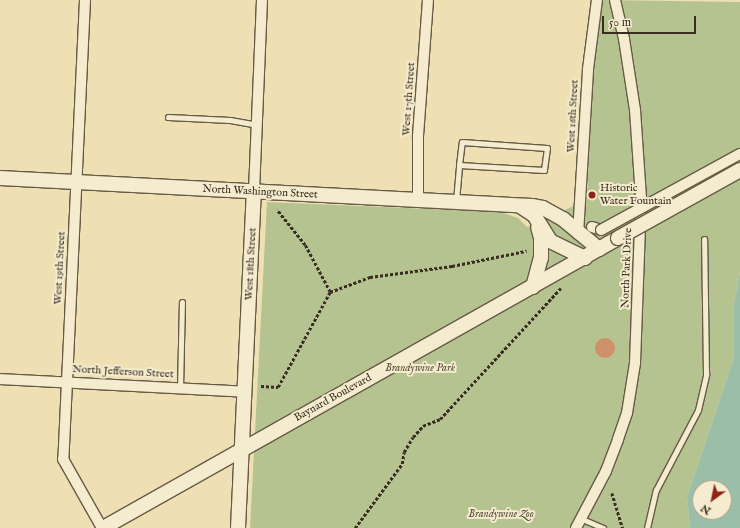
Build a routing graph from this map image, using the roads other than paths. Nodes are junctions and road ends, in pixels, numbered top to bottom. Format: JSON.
{"nodes":[{"id":1,"x":85,"y":0,"type":"edge"},
{"id":2,"x":262,"y":0,"type":"edge"},
{"id":3,"x":428,"y":0,"type":"edge"},
{"id":4,"x":597,"y":0,"type":"edge"},
{"id":5,"x":615,"y":0,"type":"edge"},
{"id":6,"x":168,"y":117,"type":"dead end"},
{"id":7,"x":257,"y":125,"type":"junction"},
{"id":8,"x":740,"y":154,"type":"edge"},
{"id":9,"x":459,"y":165,"type":"junction"},
{"id":10,"x":740,"y":170,"type":"edge"},
{"id":11,"x":0,"y":178,"type":"edge"},
{"id":12,"x":76,"y":182,"type":"junction"},
{"id":13,"x":254,"y":191,"type":"junction"},
{"id":14,"x":418,"y":200,"type":"junction"},
{"id":15,"x":456,"y":202,"type":"junction"},
{"id":16,"x":519,"y":205,"type":"junction"},
{"id":17,"x":534,"y":215,"type":"junction"},
{"id":18,"x":597,"y":229,"type":"dead end"},
{"id":19,"x":578,"y":234,"type":"junction"},
{"id":20,"x":704,"y":240,"type":"dead end"},
{"id":21,"x":599,"y":249,"type":"junction"},
{"id":22,"x":585,"y":258,"type":"junction"},
{"id":23,"x":533,"y":287,"type":"junction"},
{"id":24,"x":182,"y":302,"type":"dead end"},
{"id":25,"x":0,"y":379,"type":"edge"},
{"id":26,"x":66,"y":381,"type":"junction"},
{"id":27,"x":180,"y":388,"type":"junction"},
{"id":28,"x":245,"y":392,"type":"junction"},
{"id":29,"x":242,"y":449,"type":"junction"},
{"id":30,"x":582,"y":519,"type":"junction"},
{"id":31,"x":102,"y":528,"type":"edge"},
{"id":32,"x":238,"y":528,"type":"edge"},
{"id":33,"x":576,"y":528,"type":"edge"},
{"id":34,"x":603,"y":528,"type":"edge"},
{"id":35,"x":647,"y":528,"type":"edge"}],
"edges":[{"from":1,"to":12,"type":"street","name":"West 19th Street"},
{"from":2,"to":7,"type":"street","name":"West 18th Street"},
{"from":3,"to":14,"type":"street","name":"West 17th Street"},
{"from":4,"to":19,"type":"street","name":"West 16th Street"},
{"from":5,"to":30,"type":"street","name":"North Park Drive"},
{"from":6,"to":7,"type":"lane"},
{"from":7,"to":13,"type":"street","name":"West 18th Street"},
{"from":8,"to":18,"type":"street","bridge":true},
{"from":9,"to":9,"type":"lane"},
{"from":9,"to":15,"type":"lane"},
{"from":10,"to":21,"type":"street","bridge":true},
{"from":11,"to":12,"type":"street","name":"North Washington Street"},
{"from":12,"to":13,"type":"street","name":"North Washington Street"},
{"from":12,"to":26,"type":"street","name":"West 19th Street"},
{"from":13,"to":14,"type":"street","name":"North Washington Street"},
{"from":13,"to":28,"type":"street","name":"West 18th Street"},
{"from":14,"to":15,"type":"street","name":"North Washington Street"},
{"from":15,"to":16,"type":"street","name":"North Washington Street"},
{"from":16,"to":17,"type":"street"},
{"from":16,"to":19,"type":"street","name":"North Washington Street"},
{"from":17,"to":22,"type":"street"},
{"from":17,"to":23,"type":"street"},
{"from":19,"to":21,"type":"street","name":"North Washington Street"},
{"from":20,"to":35,"type":"lane"},
{"from":21,"to":22,"type":"street"},
{"from":22,"to":23,"type":"street","name":"Baynard Boulevard"},
{"from":23,"to":29,"type":"street","name":"Baynard Boulevard"},
{"from":24,"to":27,"type":"lane"},
{"from":25,"to":26,"type":"street","name":"North Jefferson Street"},
{"from":26,"to":27,"type":"street","name":"North Jefferson Street"},
{"from":26,"to":31,"type":"street","name":"West 19th Street"},
{"from":27,"to":28,"type":"street","name":"North Jefferson Street"},
{"from":28,"to":29,"type":"street","name":"West 18th Street"},
{"from":29,"to":31,"type":"street","name":"Baynard Boulevard"},
{"from":29,"to":32,"type":"street","name":"West 18th Street"},
{"from":30,"to":33,"type":"street","name":"North Park Drive"},
{"from":30,"to":34,"type":"lane"}]}
